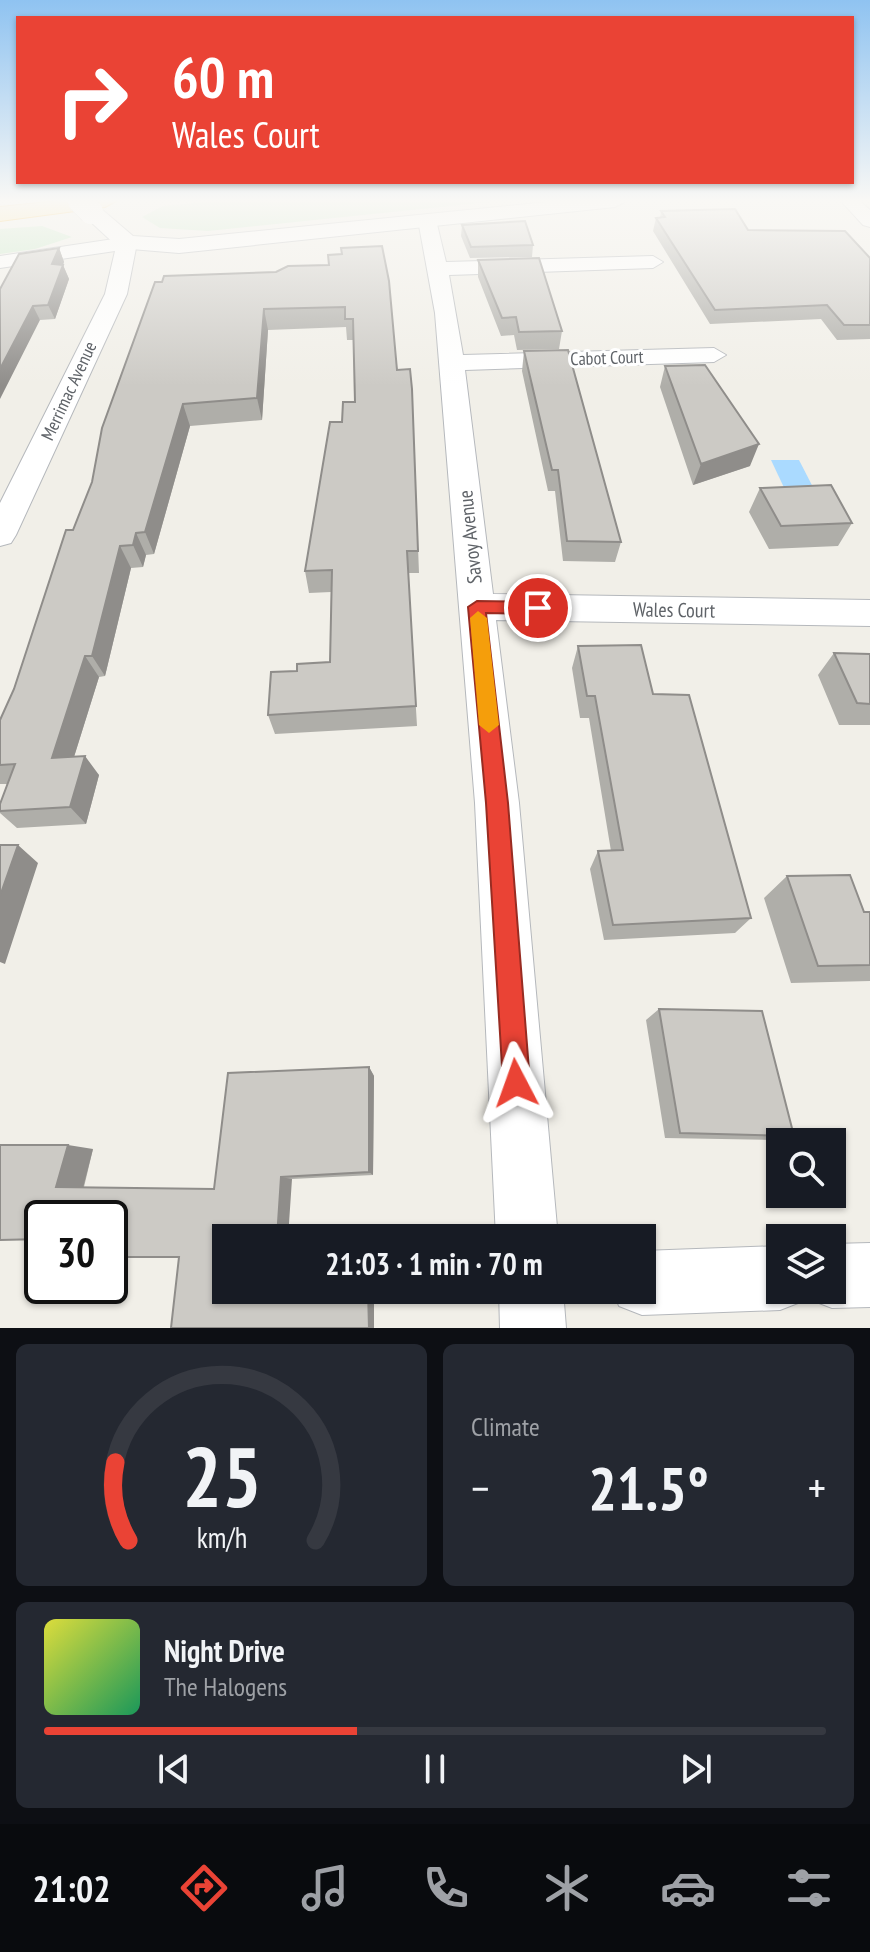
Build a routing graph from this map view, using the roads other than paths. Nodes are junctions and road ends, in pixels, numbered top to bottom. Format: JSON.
{"nodes":[{"id":1,"x":123,"y":263,"type":"edge"},
{"id":2,"x":436,"y":263,"type":"edge"},
{"id":3,"x":623,"y":263,"type":"edge"},
{"id":4,"x":437,"y":269,"type":"junction"},
{"id":5,"x":714,"y":355,"type":"dead end"},
{"id":6,"x":452,"y":363,"type":"junction"},
{"id":7,"x":0,"y":535,"type":"edge"},
{"id":8,"x":477,"y":607,"type":"junction"},
{"id":9,"x":870,"y":613,"type":"edge"},
{"id":10,"x":526,"y":1224,"type":"edge"},
{"id":11,"x":870,"y":1275,"type":"edge"},
{"id":12,"x":846,"y":1276,"type":"edge"},
{"id":13,"x":766,"y":1279,"type":"edge"},
{"id":14,"x":656,"y":1282,"type":"edge"},
{"id":15,"x":532,"y":1304,"type":"edge"},
{"id":16,"x":533,"y":1328,"type":"edge"}],
"edges":[{"from":1,"to":7,"type":"street","name":"Merrimac Avenue"},
{"from":2,"to":4,"type":"street","name":"Savoy Avenue"},
{"from":3,"to":4,"type":"street"},
{"from":4,"to":6,"type":"street","name":"Savoy Avenue"},
{"from":5,"to":6,"type":"street","name":"Cabot Court"},
{"from":6,"to":8,"type":"street","name":"Savoy Avenue"},
{"from":8,"to":9,"type":"street","name":"Wales Court"},
{"from":8,"to":10,"type":"street","name":"Savoy Avenue"},
{"from":11,"to":12,"type":"street"},
{"from":13,"to":14,"type":"street"},
{"from":15,"to":16,"type":"street"}]}
